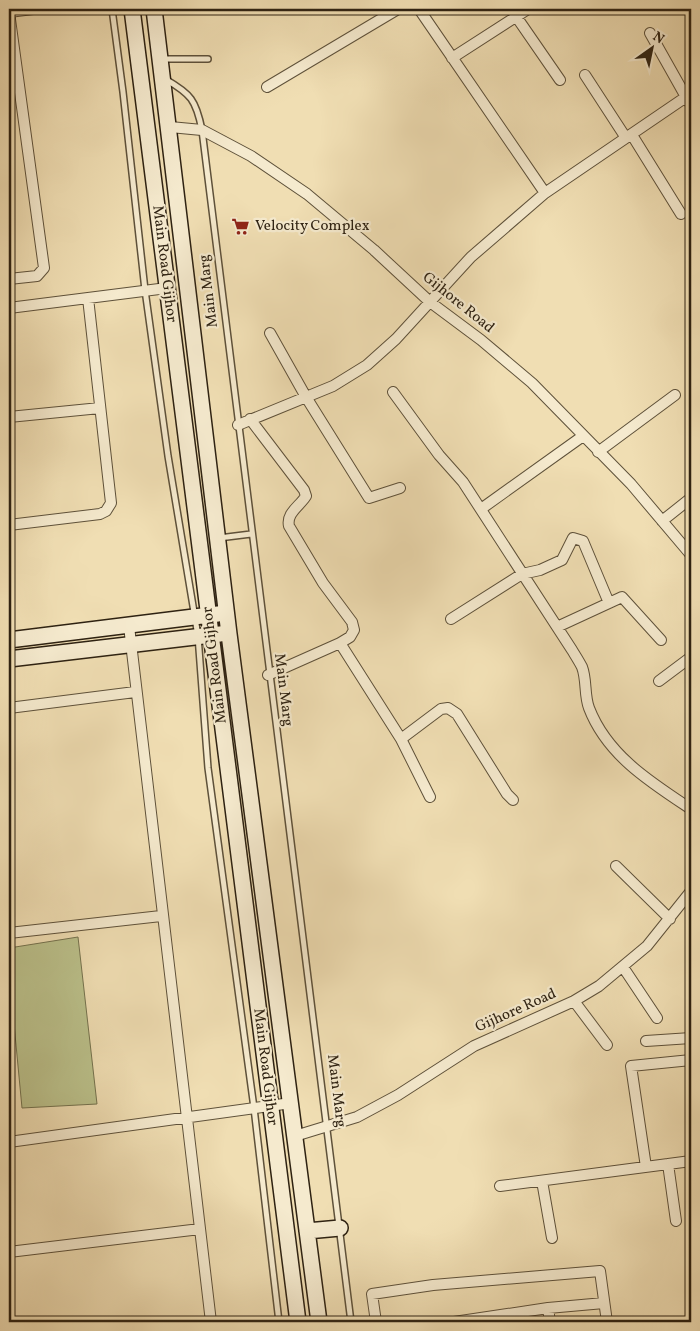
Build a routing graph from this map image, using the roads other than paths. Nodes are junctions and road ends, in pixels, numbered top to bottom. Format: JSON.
{"nodes":[{"id":1,"x":32,"y":9,"type":"edge"},
{"id":2,"x":112,"y":9,"type":"edge"},
{"id":3,"x":132,"y":9,"type":"edge"},
{"id":4,"x":154,"y":9,"type":"edge"},
{"id":5,"x":398,"y":9,"type":"edge"},
{"id":6,"x":419,"y":9,"type":"edge"},
{"id":7,"x":528,"y":9,"type":"edge"},
{"id":8,"x":513,"y":12,"type":"edge"},
{"id":9,"x":9,"y":15,"type":"edge"},
{"id":10,"x":650,"y":33,"type":"dead end"},
{"id":11,"x":452,"y":58,"type":"junction"},
{"id":12,"x":160,"y":59,"type":"junction"},
{"id":13,"x":208,"y":59,"type":"dead end"},
{"id":14,"x":585,"y":74,"type":"dead end"},
{"id":15,"x":163,"y":77,"type":"junction"},
{"id":16,"x":560,"y":80,"type":"dead end"},
{"id":17,"x":268,"y":86,"type":"dead end"},
{"id":18,"x":689,"y":101,"type":"edge"},
{"id":19,"x":170,"y":127,"type":"junction"},
{"id":20,"x":202,"y":130,"type":"junction"},
{"id":21,"x":629,"y":136,"type":"junction"},
{"id":22,"x":545,"y":193,"type":"junction"},
{"id":23,"x":681,"y":214,"type":"dead end"},
{"id":24,"x":9,"y":279,"type":"edge"},
{"id":25,"x":167,"y":288,"type":"junction"},
{"id":26,"x":145,"y":290,"type":"junction"},
{"id":27,"x":88,"y":298,"type":"junction"},
{"id":28,"x":430,"y":302,"type":"junction"},
{"id":29,"x":9,"y":308,"type":"edge"},
{"id":30,"x":270,"y":333,"type":"dead end"},
{"id":31,"x":393,"y":392,"type":"dead end"},
{"id":32,"x":675,"y":395,"type":"dead end"},
{"id":33,"x":306,"y":397,"type":"junction"},
{"id":34,"x":100,"y":408,"type":"junction"},
{"id":35,"x":9,"y":417,"type":"edge"},
{"id":36,"x":250,"y":419,"type":"junction"},
{"id":37,"x":238,"y":425,"type":"junction"},
{"id":38,"x":583,"y":436,"type":"junction"},
{"id":39,"x":598,"y":452,"type":"junction"},
{"id":40,"x":400,"y":488,"type":"dead end"},
{"id":41,"x":691,"y":498,"type":"edge"},
{"id":42,"x":481,"y":509,"type":"junction"},
{"id":43,"x":662,"y":521,"type":"junction"},
{"id":44,"x":9,"y":525,"type":"edge"},
{"id":45,"x":251,"y":534,"type":"junction"},
{"id":46,"x":218,"y":538,"type":"junction"},
{"id":47,"x":691,"y":555,"type":"edge"},
{"id":48,"x":522,"y":574,"type":"junction"},
{"id":49,"x":609,"y":603,"type":"junction"},
{"id":50,"x":228,"y":613,"type":"junction"},
{"id":51,"x":202,"y":616,"type":"junction"},
{"id":52,"x":451,"y":618,"type":"dead end"},
{"id":53,"x":128,"y":626,"type":"junction"},
{"id":54,"x":557,"y":627,"type":"junction"},
{"id":55,"x":229,"y":634,"type":"junction"},
{"id":56,"x":204,"y":636,"type":"junction"},
{"id":57,"x":9,"y":640,"type":"edge"},
{"id":58,"x":661,"y":640,"type":"dead end"},
{"id":59,"x":340,"y":643,"type":"junction"},
{"id":60,"x":129,"y":644,"type":"junction"},
{"id":61,"x":691,"y":657,"type":"edge"},
{"id":62,"x":9,"y":658,"type":"edge"},
{"id":63,"x":268,"y":675,"type":"junction"},
{"id":64,"x":659,"y":681,"type":"dead end"},
{"id":65,"x":135,"y":692,"type":"junction"},
{"id":66,"x":9,"y":708,"type":"edge"},
{"id":67,"x":401,"y":739,"type":"junction"},
{"id":68,"x":430,"y":797,"type":"dead end"},
{"id":69,"x":514,"y":800,"type":"dead end"},
{"id":70,"x":691,"y":808,"type":"edge"},
{"id":71,"x":616,"y":866,"type":"dead end"},
{"id":72,"x":690,"y":894,"type":"edge"},
{"id":73,"x":161,"y":916,"type":"junction"},
{"id":74,"x":670,"y":919,"type":"junction"},
{"id":75,"x":9,"y":933,"type":"edge"},
{"id":76,"x":623,"y":967,"type":"junction"},
{"id":77,"x":574,"y":1001,"type":"junction"},
{"id":78,"x":657,"y":1018,"type":"dead end"},
{"id":79,"x":691,"y":1038,"type":"edge"},
{"id":80,"x":646,"y":1041,"type":"dead end"},
{"id":81,"x":607,"y":1045,"type":"dead end"},
{"id":82,"x":691,"y":1060,"type":"edge"},
{"id":83,"x":9,"y":1090,"type":"edge"},
{"id":84,"x":291,"y":1103,"type":"junction"},
{"id":85,"x":270,"y":1106,"type":"junction"},
{"id":86,"x":254,"y":1108,"type":"junction"},
{"id":87,"x":9,"y":1112,"type":"edge"},
{"id":88,"x":186,"y":1117,"type":"junction"},
{"id":89,"x":328,"y":1127,"type":"junction"},
{"id":90,"x":295,"y":1136,"type":"junction"},
{"id":91,"x":9,"y":1142,"type":"edge"},
{"id":92,"x":691,"y":1161,"type":"edge"},
{"id":93,"x":668,"y":1164,"type":"junction"},
{"id":94,"x":646,"y":1167,"type":"junction"},
{"id":95,"x":542,"y":1181,"type":"junction"},
{"id":96,"x":500,"y":1186,"type":"dead end"},
{"id":97,"x":676,"y":1221,"type":"dead end"},
{"id":98,"x":340,"y":1228,"type":"junction"},
{"id":99,"x":200,"y":1229,"type":"junction"},
{"id":100,"x":307,"y":1231,"type":"junction"},
{"id":101,"x":552,"y":1238,"type":"dead end"},
{"id":102,"x":9,"y":1252,"type":"edge"},
{"id":103,"x":604,"y":1303,"type":"junction"},
{"id":104,"x":548,"y":1308,"type":"junction"},
{"id":105,"x":212,"y":1322,"type":"edge"},
{"id":106,"x":279,"y":1322,"type":"edge"},
{"id":107,"x":298,"y":1322,"type":"edge"},
{"id":108,"x":319,"y":1322,"type":"edge"},
{"id":109,"x":351,"y":1322,"type":"edge"},
{"id":110,"x":376,"y":1322,"type":"edge"},
{"id":111,"x":454,"y":1322,"type":"edge"},
{"id":112,"x":550,"y":1322,"type":"edge"},
{"id":113,"x":607,"y":1322,"type":"edge"}],
"edges":[{"from":1,"to":9,"type":"street"},
{"from":2,"to":26,"type":"lane"},
{"from":3,"to":25,"type":"street","name":"Main Road Gijhor"},
{"from":4,"to":12,"type":"street","name":"Main Road Gijhor"},
{"from":5,"to":17,"type":"street"},
{"from":6,"to":11,"type":"street"},
{"from":7,"to":8,"type":"street"},
{"from":8,"to":11,"type":"street"},
{"from":8,"to":16,"type":"street"},
{"from":9,"to":24,"type":"street"},
{"from":10,"to":18,"type":"street"},
{"from":11,"to":22,"type":"street"},
{"from":12,"to":13,"type":"lane"},
{"from":12,"to":15,"type":"street","name":"Main Road Gijhor"},
{"from":14,"to":21,"type":"street"},
{"from":15,"to":19,"type":"street","name":"Main Road Gijhor"},
{"from":15,"to":20,"type":"lane","name":"Main Marg"},
{"from":18,"to":21,"type":"street"},
{"from":19,"to":20,"type":"street","name":"Gijhore Road"},
{"from":19,"to":46,"type":"street","name":"Main Road Gijhor"},
{"from":20,"to":28,"type":"street","name":"Gijhore Road"},
{"from":20,"to":37,"type":"lane","name":"Main Marg"},
{"from":21,"to":22,"type":"street"},
{"from":21,"to":23,"type":"street"},
{"from":22,"to":28,"type":"street"},
{"from":25,"to":26,"type":"street"},
{"from":25,"to":51,"type":"street","name":"Main Road Gijhor"},
{"from":26,"to":27,"type":"street"},
{"from":26,"to":51,"type":"lane"},
{"from":27,"to":29,"type":"street"},
{"from":27,"to":34,"type":"street"},
{"from":28,"to":33,"type":"street"},
{"from":28,"to":38,"type":"street","name":"Gijhore Road"},
{"from":30,"to":33,"type":"street"},
{"from":31,"to":42,"type":"street"},
{"from":32,"to":39,"type":"street"},
{"from":33,"to":36,"type":"street"},
{"from":33,"to":40,"type":"street"},
{"from":34,"to":35,"type":"street"},
{"from":34,"to":44,"type":"street"},
{"from":36,"to":37,"type":"street"},
{"from":36,"to":59,"type":"street"},
{"from":37,"to":45,"type":"lane","name":"Main Marg"},
{"from":38,"to":39,"type":"street","name":"Gijhore Road"},
{"from":38,"to":42,"type":"street"},
{"from":39,"to":43,"type":"street","name":"Gijhore Road"},
{"from":41,"to":43,"type":"street"},
{"from":42,"to":48,"type":"street"},
{"from":43,"to":47,"type":"street","name":"Gijhore Road"},
{"from":45,"to":46,"type":"lane"},
{"from":45,"to":63,"type":"lane","name":"Main Marg"},
{"from":46,"to":50,"type":"street","name":"Main Road Gijhor"},
{"from":48,"to":49,"type":"street"},
{"from":48,"to":52,"type":"street"},
{"from":48,"to":54,"type":"street"},
{"from":49,"to":54,"type":"street"},
{"from":49,"to":58,"type":"street"},
{"from":50,"to":51,"type":"street"},
{"from":50,"to":55,"type":"street","name":"Main Road Gijhor"},
{"from":51,"to":53,"type":"street"},
{"from":51,"to":56,"type":"street","name":"Main Road Gijhor"},
{"from":53,"to":57,"type":"street"},
{"from":53,"to":60,"type":"street"},
{"from":54,"to":70,"type":"street"},
{"from":55,"to":56,"type":"street"},
{"from":55,"to":84,"type":"street","name":"Main Road Gijhor"},
{"from":56,"to":60,"type":"street"},
{"from":56,"to":85,"type":"street","name":"Main Road Gijhor"},
{"from":56,"to":86,"type":"lane"},
{"from":59,"to":63,"type":"street"},
{"from":59,"to":67,"type":"street"},
{"from":60,"to":62,"type":"street"},
{"from":60,"to":65,"type":"street"},
{"from":61,"to":64,"type":"street"},
{"from":63,"to":89,"type":"lane","name":"Main Marg"},
{"from":65,"to":66,"type":"street"},
{"from":65,"to":73,"type":"street"},
{"from":67,"to":68,"type":"street"},
{"from":67,"to":69,"type":"street"},
{"from":71,"to":74,"type":"street"},
{"from":72,"to":74,"type":"street","name":"Gijhore Road"},
{"from":73,"to":75,"type":"street"},
{"from":73,"to":88,"type":"street"},
{"from":74,"to":76,"type":"street","name":"Gijhore Road"},
{"from":76,"to":77,"type":"street","name":"Gijhore Road"},
{"from":76,"to":78,"type":"street"},
{"from":77,"to":81,"type":"street"},
{"from":77,"to":89,"type":"street","name":"Gijhore Road"},
{"from":79,"to":80,"type":"street"},
{"from":82,"to":94,"type":"street"},
{"from":83,"to":87,"type":"lane"},
{"from":84,"to":85,"type":"street"},
{"from":84,"to":90,"type":"street","name":"Main Road Gijhor"},
{"from":85,"to":86,"type":"street"},
{"from":85,"to":107,"type":"street","name":"Main Road Gijhor"},
{"from":86,"to":88,"type":"street"},
{"from":86,"to":106,"type":"lane"},
{"from":88,"to":91,"type":"street"},
{"from":88,"to":99,"type":"street"},
{"from":89,"to":90,"type":"street","name":"Gijhore Road"},
{"from":89,"to":98,"type":"lane","name":"Main Marg"},
{"from":90,"to":100,"type":"street","name":"Main Road Gijhor"},
{"from":92,"to":93,"type":"street"},
{"from":93,"to":94,"type":"street"},
{"from":93,"to":97,"type":"street"},
{"from":94,"to":95,"type":"street"},
{"from":95,"to":96,"type":"street"},
{"from":95,"to":101,"type":"street"},
{"from":98,"to":100,"type":"street"},
{"from":98,"to":109,"type":"lane","name":"Main Marg"},
{"from":99,"to":102,"type":"street"},
{"from":99,"to":105,"type":"street"},
{"from":100,"to":108,"type":"street","name":"Main Road Gijhor"},
{"from":103,"to":104,"type":"street"},
{"from":103,"to":110,"type":"street"},
{"from":103,"to":113,"type":"street"},
{"from":104,"to":111,"type":"street"},
{"from":104,"to":112,"type":"street"}]}
